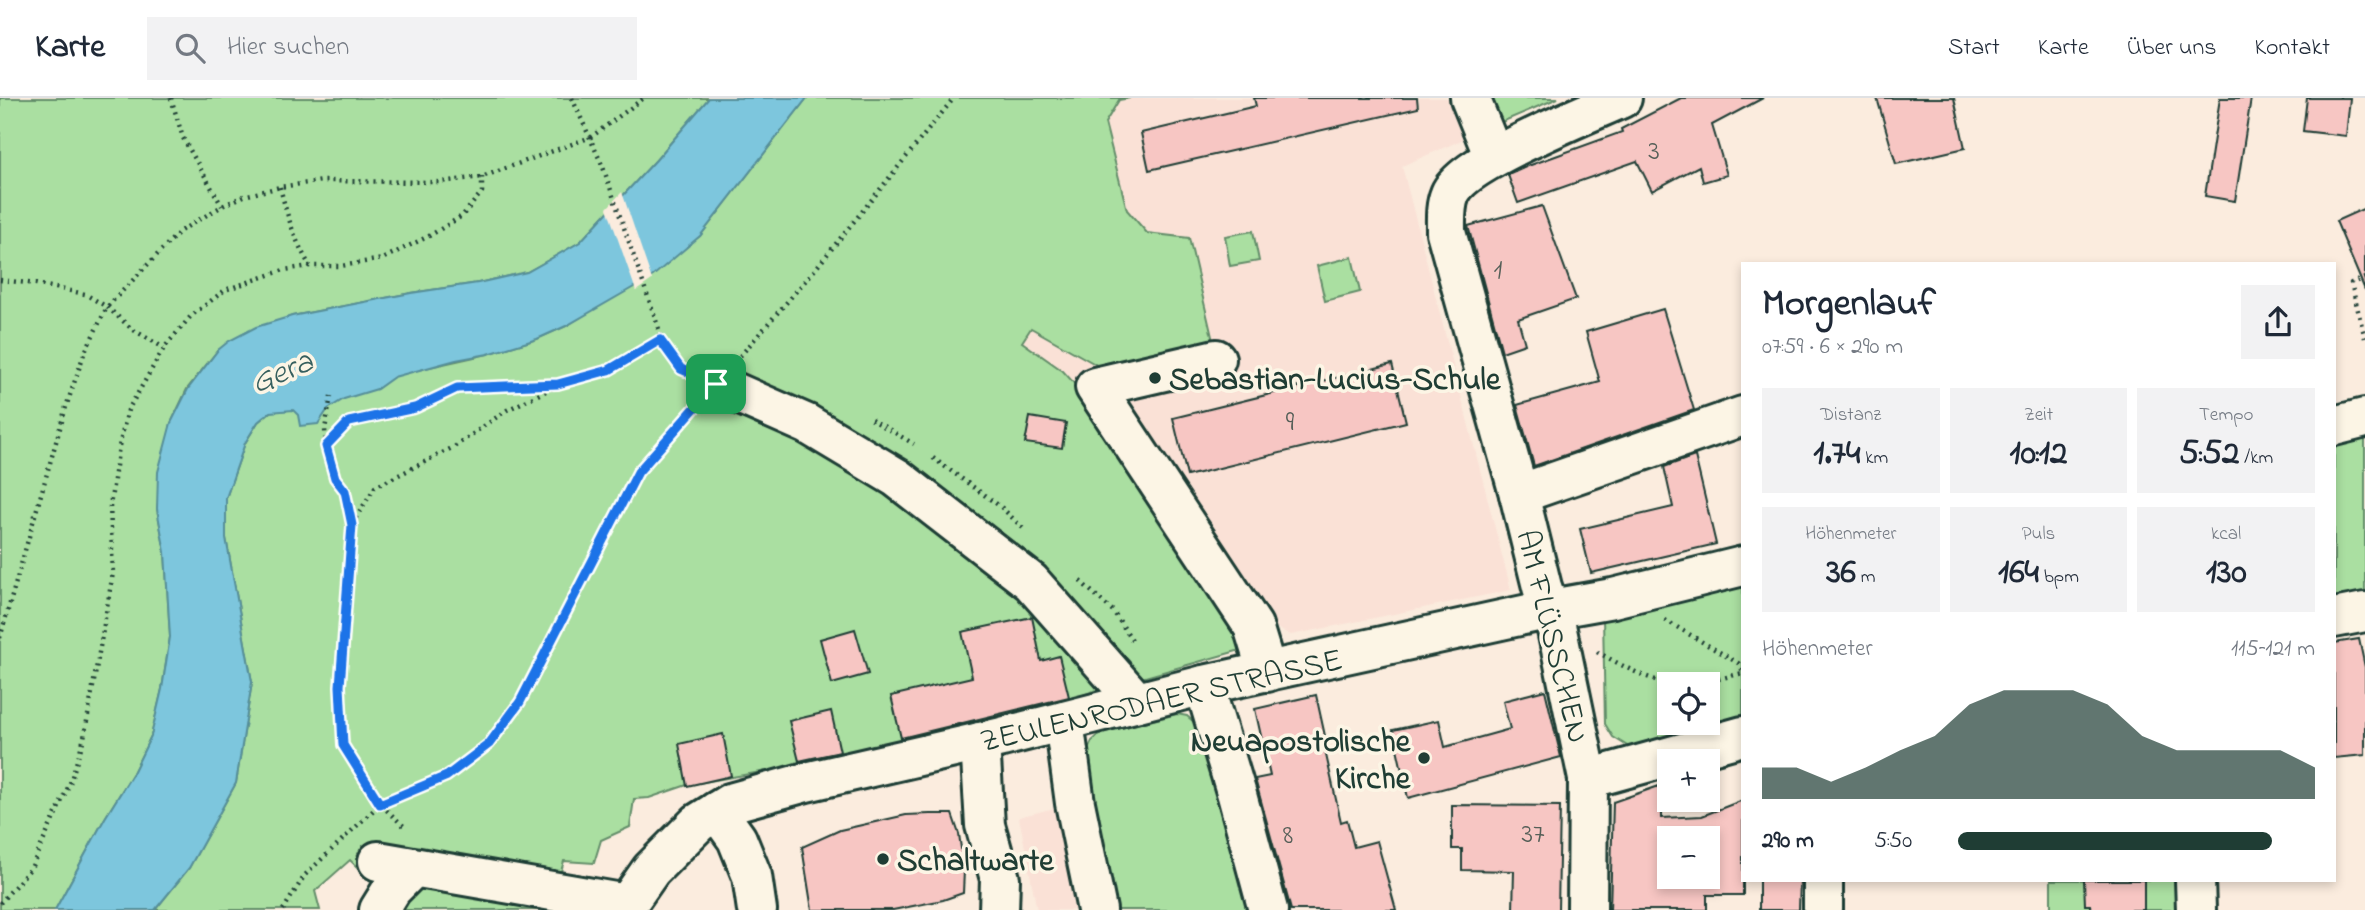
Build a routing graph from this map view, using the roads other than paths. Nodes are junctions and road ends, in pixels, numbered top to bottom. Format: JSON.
{"nodes":[{"id":1,"x":1470,"y":98,"type":"edge"},
{"id":2,"x":1622,"y":98,"type":"edge"},
{"id":3,"x":1494,"y":157,"type":"junction"},
{"id":4,"x":1216,"y":359,"type":"dead end"},
{"id":5,"x":716,"y":384,"type":"road end"},
{"id":6,"x":1741,"y":417,"type":"edge"},
{"id":7,"x":2365,"y":418,"type":"edge"},
{"id":8,"x":2336,"y":425,"type":"edge"},
{"id":9,"x":1519,"y":494,"type":"junction"},
{"id":10,"x":1741,"y":566,"type":"edge"},
{"id":11,"x":2365,"y":612,"type":"edge"},
{"id":12,"x":2336,"y":618,"type":"edge"},
{"id":13,"x":1554,"y":620,"type":"junction"},
{"id":14,"x":1267,"y":672,"type":"junction"},
{"id":15,"x":1204,"y":685,"type":"junction"},
{"id":16,"x":1137,"y":702,"type":"junction"},
{"id":17,"x":1064,"y":721,"type":"junction"},
{"id":18,"x":1741,"y":737,"type":"edge"},
{"id":19,"x":980,"y":742,"type":"junction"},
{"id":20,"x":1588,"y":779,"type":"junction"},
{"id":21,"x":716,"y":811,"type":"junction"},
{"id":22,"x":1823,"y":882,"type":"edge"},
{"id":23,"x":2195,"y":882,"type":"edge"},
{"id":24,"x":625,"y":907,"type":"edge"},
{"id":25,"x":379,"y":910,"type":"edge"},
{"id":26,"x":757,"y":910,"type":"edge"},
{"id":27,"x":999,"y":910,"type":"edge"},
{"id":28,"x":1097,"y":910,"type":"edge"},
{"id":29,"x":1268,"y":910,"type":"edge"},
{"id":30,"x":1587,"y":910,"type":"edge"},
{"id":31,"x":1823,"y":910,"type":"edge"},
{"id":32,"x":2196,"y":910,"type":"edge"}],
"edges":[{"from":1,"to":3,"type":"street"},
{"from":2,"to":3,"type":"street"},
{"from":3,"to":9,"type":"street","name":"AM FLÜSSCHEN"},
{"from":4,"to":14,"type":"street"},
{"from":5,"to":16,"type":"street"},
{"from":6,"to":9,"type":"street","name":"AM FLÜSSCHEN"},
{"from":7,"to":8,"type":"street"},
{"from":9,"to":13,"type":"street","name":"AM FLÜSSCHEN"},
{"from":10,"to":13,"type":"street","name":"ZEULENRODAER STRASSE"},
{"from":11,"to":12,"type":"street"},
{"from":13,"to":14,"type":"street","name":"ZEULENRODAER STRASSE"},
{"from":13,"to":20,"type":"street","name":"AM FLÜSSCHEN"},
{"from":14,"to":15,"type":"street","name":"ZEULENRODAER STRASSE"},
{"from":15,"to":16,"type":"street","name":"ZEULENRODAER STRASSE"},
{"from":15,"to":29,"type":"street"},
{"from":16,"to":17,"type":"street","name":"ZEULENRODAER STRASSE"},
{"from":17,"to":19,"type":"street","name":"ZEULENRODAER STRASSE"},
{"from":17,"to":28,"type":"street"},
{"from":18,"to":20,"type":"street"},
{"from":19,"to":21,"type":"street","name":"ZEULENRODAER STRASSE"},
{"from":19,"to":27,"type":"street"},
{"from":20,"to":30,"type":"street","name":"AM FLÜSSCHEN"},
{"from":21,"to":24,"type":"street","name":"ZEULENRODAER STRASSE"},
{"from":21,"to":26,"type":"street"},
{"from":22,"to":31,"type":"street"},
{"from":23,"to":32,"type":"street"},
{"from":24,"to":25,"type":"street"}]}
